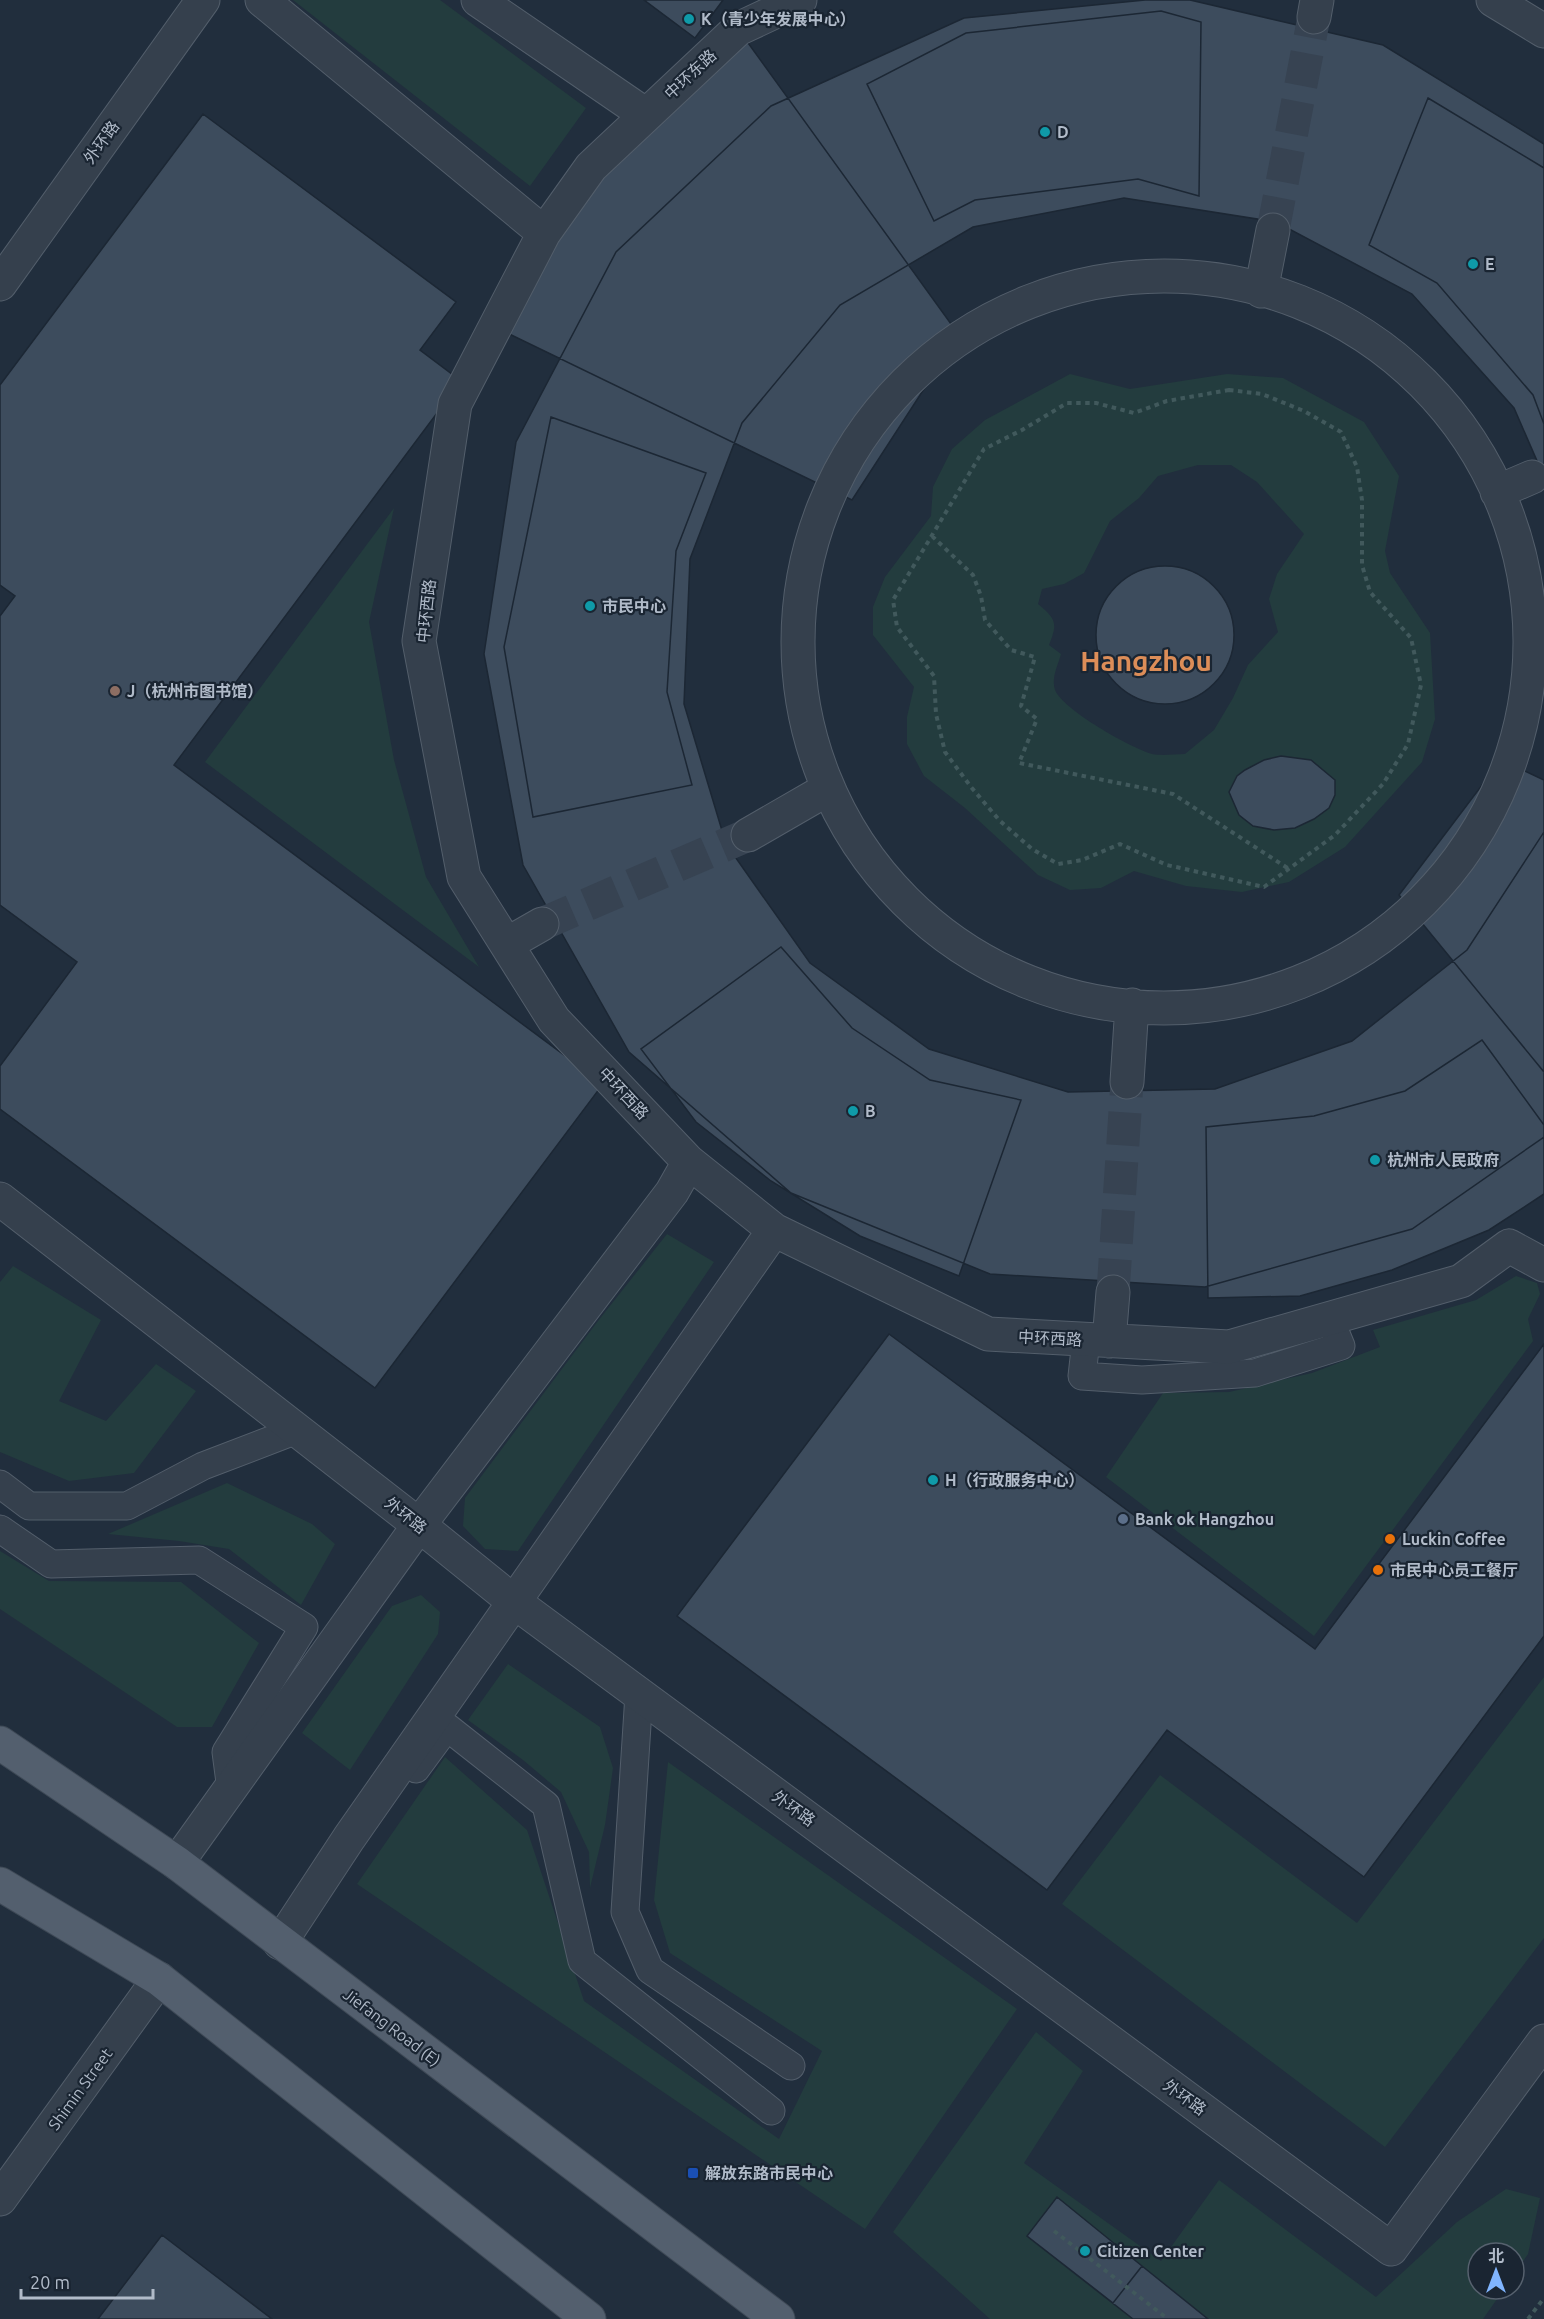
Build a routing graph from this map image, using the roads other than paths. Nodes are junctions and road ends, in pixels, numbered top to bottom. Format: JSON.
{"nodes":[{"id":1,"x":203,"y":0,"type":"edge"},
{"id":2,"x":262,"y":0,"type":"edge"},
{"id":3,"x":478,"y":0,"type":"edge"},
{"id":4,"x":800,"y":0,"type":"edge"},
{"id":5,"x":1493,"y":0,"type":"edge"},
{"id":6,"x":1544,"y":30,"type":"edge"},
{"id":7,"x":646,"y":115,"type":"junction"},
{"id":8,"x":591,"y":167,"type":"joint"},
{"id":9,"x":1273,"y":230,"type":"tunnel mouth"},
{"id":10,"x":544,"y":233,"type":"junction"},
{"id":11,"x":0,"y":284,"type":"edge"},
{"id":12,"x":1261,"y":291,"type":"junction"},
{"id":13,"x":1532,"y":477,"type":"dead end"},
{"id":14,"x":1497,"y":492,"type":"junction"},
{"id":15,"x":826,"y":789,"type":"junction"},
{"id":16,"x":748,"y":835,"type":"tunnel mouth"},
{"id":17,"x":542,"y":924,"type":"tunnel mouth"},
{"id":18,"x":507,"y":944,"type":"junction"},
{"id":19,"x":1132,"y":1005,"type":"junction"},
{"id":20,"x":1127,"y":1082,"type":"tunnel mouth"},
{"id":21,"x":689,"y":1162,"type":"junction"},
{"id":22,"x":0,"y":1199,"type":"edge"},
{"id":23,"x":774,"y":1230,"type":"junction"},
{"id":24,"x":1544,"y":1265,"type":"edge"},
{"id":25,"x":1113,"y":1292,"type":"tunnel mouth"},
{"id":26,"x":1330,"y":1319,"type":"junction"},
{"id":27,"x":1098,"y":1340,"type":"junction"},
{"id":28,"x":297,"y":1430,"type":"junction"},
{"id":29,"x":0,"y":1484,"type":"edge"},
{"id":30,"x":419,"y":1525,"type":"junction"},
{"id":31,"x":0,"y":1529,"type":"edge"},
{"id":32,"x":513,"y":1601,"type":"junction"},
{"id":33,"x":639,"y":1694,"type":"junction"},
{"id":34,"x":0,"y":1743,"type":"edge"},
{"id":35,"x":231,"y":1790,"type":"junction"},
{"id":36,"x":348,"y":1838,"type":"junction"},
{"id":37,"x":177,"y":1863,"type":"junction"},
{"id":38,"x":0,"y":1884,"type":"edge"},
{"id":39,"x":280,"y":1943,"type":"junction"},
{"id":40,"x":159,"y":1979,"type":"junction"},
{"id":41,"x":1544,"y":2041,"type":"edge"},
{"id":42,"x":791,"y":2066,"type":"dead end"},
{"id":43,"x":771,"y":2111,"type":"dead end"},
{"id":44,"x":0,"y":2199,"type":"edge"},
{"id":45,"x":589,"y":2319,"type":"edge"},
{"id":46,"x":778,"y":2319,"type":"edge"}],
"edges":[{"from":1,"to":11,"type":"street","name":"外环路"},
{"from":2,"to":10,"type":"street"},
{"from":3,"to":7,"type":"street"},
{"from":4,"to":7,"type":"street","name":"中环东路"},
{"from":5,"to":6,"type":"street"},
{"from":7,"to":8,"type":"street","name":"中环东路"},
{"from":8,"to":10,"type":"street","name":"中环西路"},
{"from":9,"to":12,"type":"street"},
{"from":10,"to":18,"type":"street","name":"中环西路"},
{"from":12,"to":14,"type":"street"},
{"from":12,"to":15,"type":"street"},
{"from":13,"to":14,"type":"street"},
{"from":14,"to":19,"type":"street"},
{"from":15,"to":16,"type":"street"},
{"from":15,"to":19,"type":"street"},
{"from":17,"to":18,"type":"street"},
{"from":18,"to":21,"type":"street","name":"中环西路"},
{"from":19,"to":20,"type":"street"},
{"from":21,"to":23,"type":"street","name":"中环西路"},
{"from":21,"to":30,"type":"street"},
{"from":22,"to":28,"type":"street","name":"外环路"},
{"from":23,"to":27,"type":"street","name":"中环西路"},
{"from":23,"to":32,"type":"street"},
{"from":24,"to":26,"type":"street","name":"中环西路"},
{"from":25,"to":27,"type":"street"},
{"from":26,"to":27,"type":"street","name":"中环西路"},
{"from":26,"to":27,"type":"lane"},
{"from":28,"to":29,"type":"lane"},
{"from":28,"to":30,"type":"street","name":"外环路"},
{"from":30,"to":32,"type":"street","name":"外环路"},
{"from":30,"to":35,"type":"street"},
{"from":31,"to":35,"type":"lane"},
{"from":32,"to":33,"type":"street","name":"外环路"},
{"from":32,"to":36,"type":"street"},
{"from":33,"to":41,"type":"street","name":"外环路"},
{"from":33,"to":42,"type":"lane"},
{"from":34,"to":37,"type":"main road","name":"Jiefang Road (E)"},
{"from":35,"to":37,"type":"street"},
{"from":36,"to":39,"type":"street"},
{"from":36,"to":43,"type":"lane"},
{"from":37,"to":39,"type":"main road","name":"Jiefang Road (E)"},
{"from":38,"to":40,"type":"main road"},
{"from":39,"to":46,"type":"main road","name":"Jiefang Road (E)"},
{"from":40,"to":44,"type":"street","name":"Shimin Street"},
{"from":40,"to":45,"type":"main road"}]}
